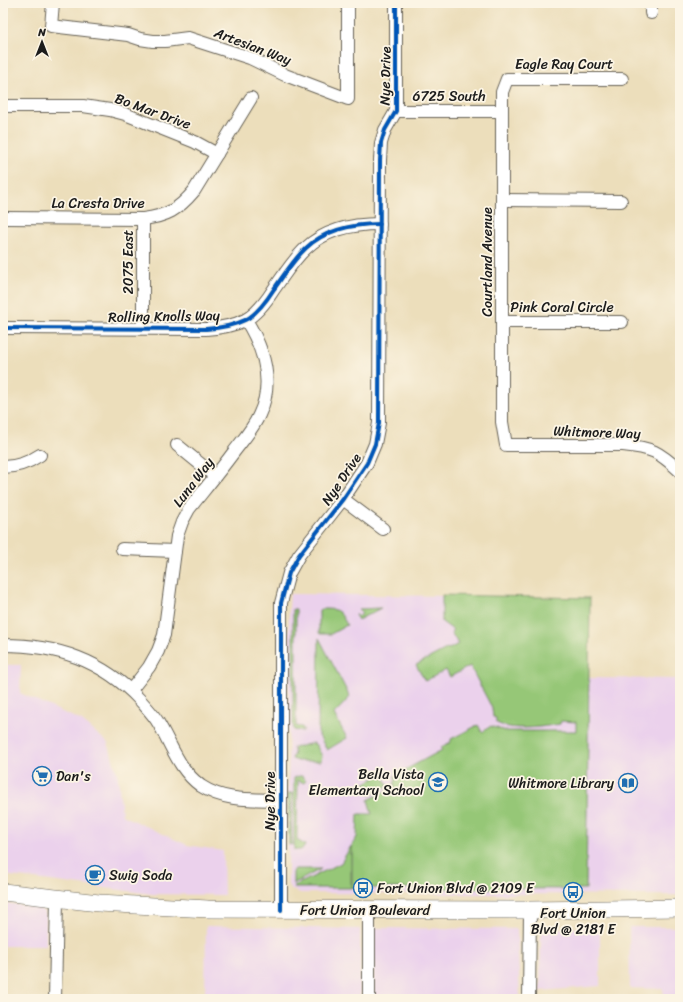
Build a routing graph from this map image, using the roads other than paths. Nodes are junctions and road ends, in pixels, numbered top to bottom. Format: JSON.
{"nodes":[{"id":1,"x":53,"y":3,"type":"edge"},
{"id":2,"x":348,"y":3,"type":"edge"},
{"id":3,"x":396,"y":3,"type":"edge"},
{"id":4,"x":507,"y":79,"type":"joint"},
{"id":5,"x":622,"y":79,"type":"dead end"},
{"id":6,"x":251,"y":98,"type":"dead end"},
{"id":7,"x":3,"y":106,"type":"edge"},
{"id":8,"x":396,"y":111,"type":"junction"},
{"id":9,"x":502,"y":111,"type":"junction"},
{"id":10,"x":217,"y":154,"type":"junction"},
{"id":11,"x":502,"y":200,"type":"junction"},
{"id":12,"x":621,"y":201,"type":"dead end"},
{"id":13,"x":3,"y":218,"type":"edge"},
{"id":14,"x":143,"y":219,"type":"junction"},
{"id":15,"x":380,"y":224,"type":"junction"},
{"id":16,"x":246,"y":320,"type":"junction"},
{"id":17,"x":502,"y":322,"type":"junction"},
{"id":18,"x":622,"y":322,"type":"dead end"},
{"id":19,"x":3,"y":328,"type":"edge"},
{"id":20,"x":143,"y":328,"type":"junction"},
{"id":21,"x":177,"y":445,"type":"dead end"},
{"id":22,"x":506,"y":445,"type":"joint"},
{"id":23,"x":40,"y":456,"type":"dead end"},
{"id":24,"x":3,"y":467,"type":"edge"},
{"id":25,"x":680,"y":471,"type":"edge"},
{"id":26,"x":216,"y":476,"type":"junction"},
{"id":27,"x":343,"y":499,"type":"junction"},
{"id":28,"x":383,"y":529,"type":"dead end"},
{"id":29,"x":122,"y":550,"type":"dead end"},
{"id":30,"x":175,"y":551,"type":"junction"},
{"id":31,"x":3,"y":645,"type":"edge"},
{"id":32,"x":131,"y":690,"type":"junction"},
{"id":33,"x":281,"y":800,"type":"junction"},
{"id":34,"x":3,"y":892,"type":"edge"},
{"id":35,"x":57,"y":899,"type":"junction"},
{"id":36,"x":680,"y":908,"type":"edge"},
{"id":37,"x":281,"y":910,"type":"junction"},
{"id":38,"x":369,"y":910,"type":"junction"},
{"id":39,"x":530,"y":910,"type":"junction"},
{"id":40,"x":56,"y":999,"type":"edge"},
{"id":41,"x":369,"y":999,"type":"edge"},
{"id":42,"x":530,"y":999,"type":"edge"}],
"edges":[{"from":1,"to":2,"type":"street","name":"Artesian Way"},
{"from":3,"to":8,"type":"street","name":"Nye Drive"},
{"from":4,"to":5,"type":"street","name":"Eagle Ray Court"},
{"from":4,"to":9,"type":"street","name":"Courtland Avenue"},
{"from":6,"to":10,"type":"street","name":"La Cresta Drive"},
{"from":7,"to":10,"type":"street","name":"Bo Mar Drive"},
{"from":8,"to":9,"type":"street","name":"6725 South"},
{"from":8,"to":15,"type":"street","name":"Nye Drive"},
{"from":9,"to":11,"type":"street","name":"Courtland Avenue"},
{"from":10,"to":14,"type":"street","name":"La Cresta Drive"},
{"from":11,"to":12,"type":"street"},
{"from":11,"to":17,"type":"street","name":"Courtland Avenue"},
{"from":13,"to":14,"type":"street","name":"La Cresta Drive"},
{"from":14,"to":20,"type":"street","name":"2075 East"},
{"from":15,"to":16,"type":"street","name":"Rolling Knolls Way"},
{"from":15,"to":27,"type":"street","name":"Nye Drive"},
{"from":16,"to":20,"type":"street","name":"Rolling Knolls Way"},
{"from":16,"to":26,"type":"street","name":"Luna Way"},
{"from":17,"to":18,"type":"street","name":"Pink Coral Circle"},
{"from":17,"to":22,"type":"street","name":"Courtland Avenue"},
{"from":19,"to":20,"type":"street","name":"Rolling Knolls Way"},
{"from":21,"to":26,"type":"street"},
{"from":22,"to":25,"type":"street","name":"Whitmore Way"},
{"from":23,"to":24,"type":"street"},
{"from":26,"to":30,"type":"street","name":"Luna Way"},
{"from":27,"to":28,"type":"street"},
{"from":27,"to":33,"type":"street","name":"Nye Drive"},
{"from":29,"to":30,"type":"street"},
{"from":30,"to":32,"type":"street","name":"Luna Way"},
{"from":31,"to":32,"type":"street"},
{"from":32,"to":33,"type":"street"},
{"from":33,"to":37,"type":"street","name":"Nye Drive"},
{"from":34,"to":35,"type":"main road","name":"Fort Union Boulevard"},
{"from":35,"to":37,"type":"main road","name":"Fort Union Boulevard"},
{"from":35,"to":40,"type":"street"},
{"from":36,"to":39,"type":"main road","name":"Fort Union Boulevard"},
{"from":37,"to":38,"type":"main road","name":"Fort Union Boulevard"},
{"from":38,"to":39,"type":"main road","name":"Fort Union Boulevard"},
{"from":38,"to":41,"type":"street"},
{"from":39,"to":42,"type":"street"}]}
